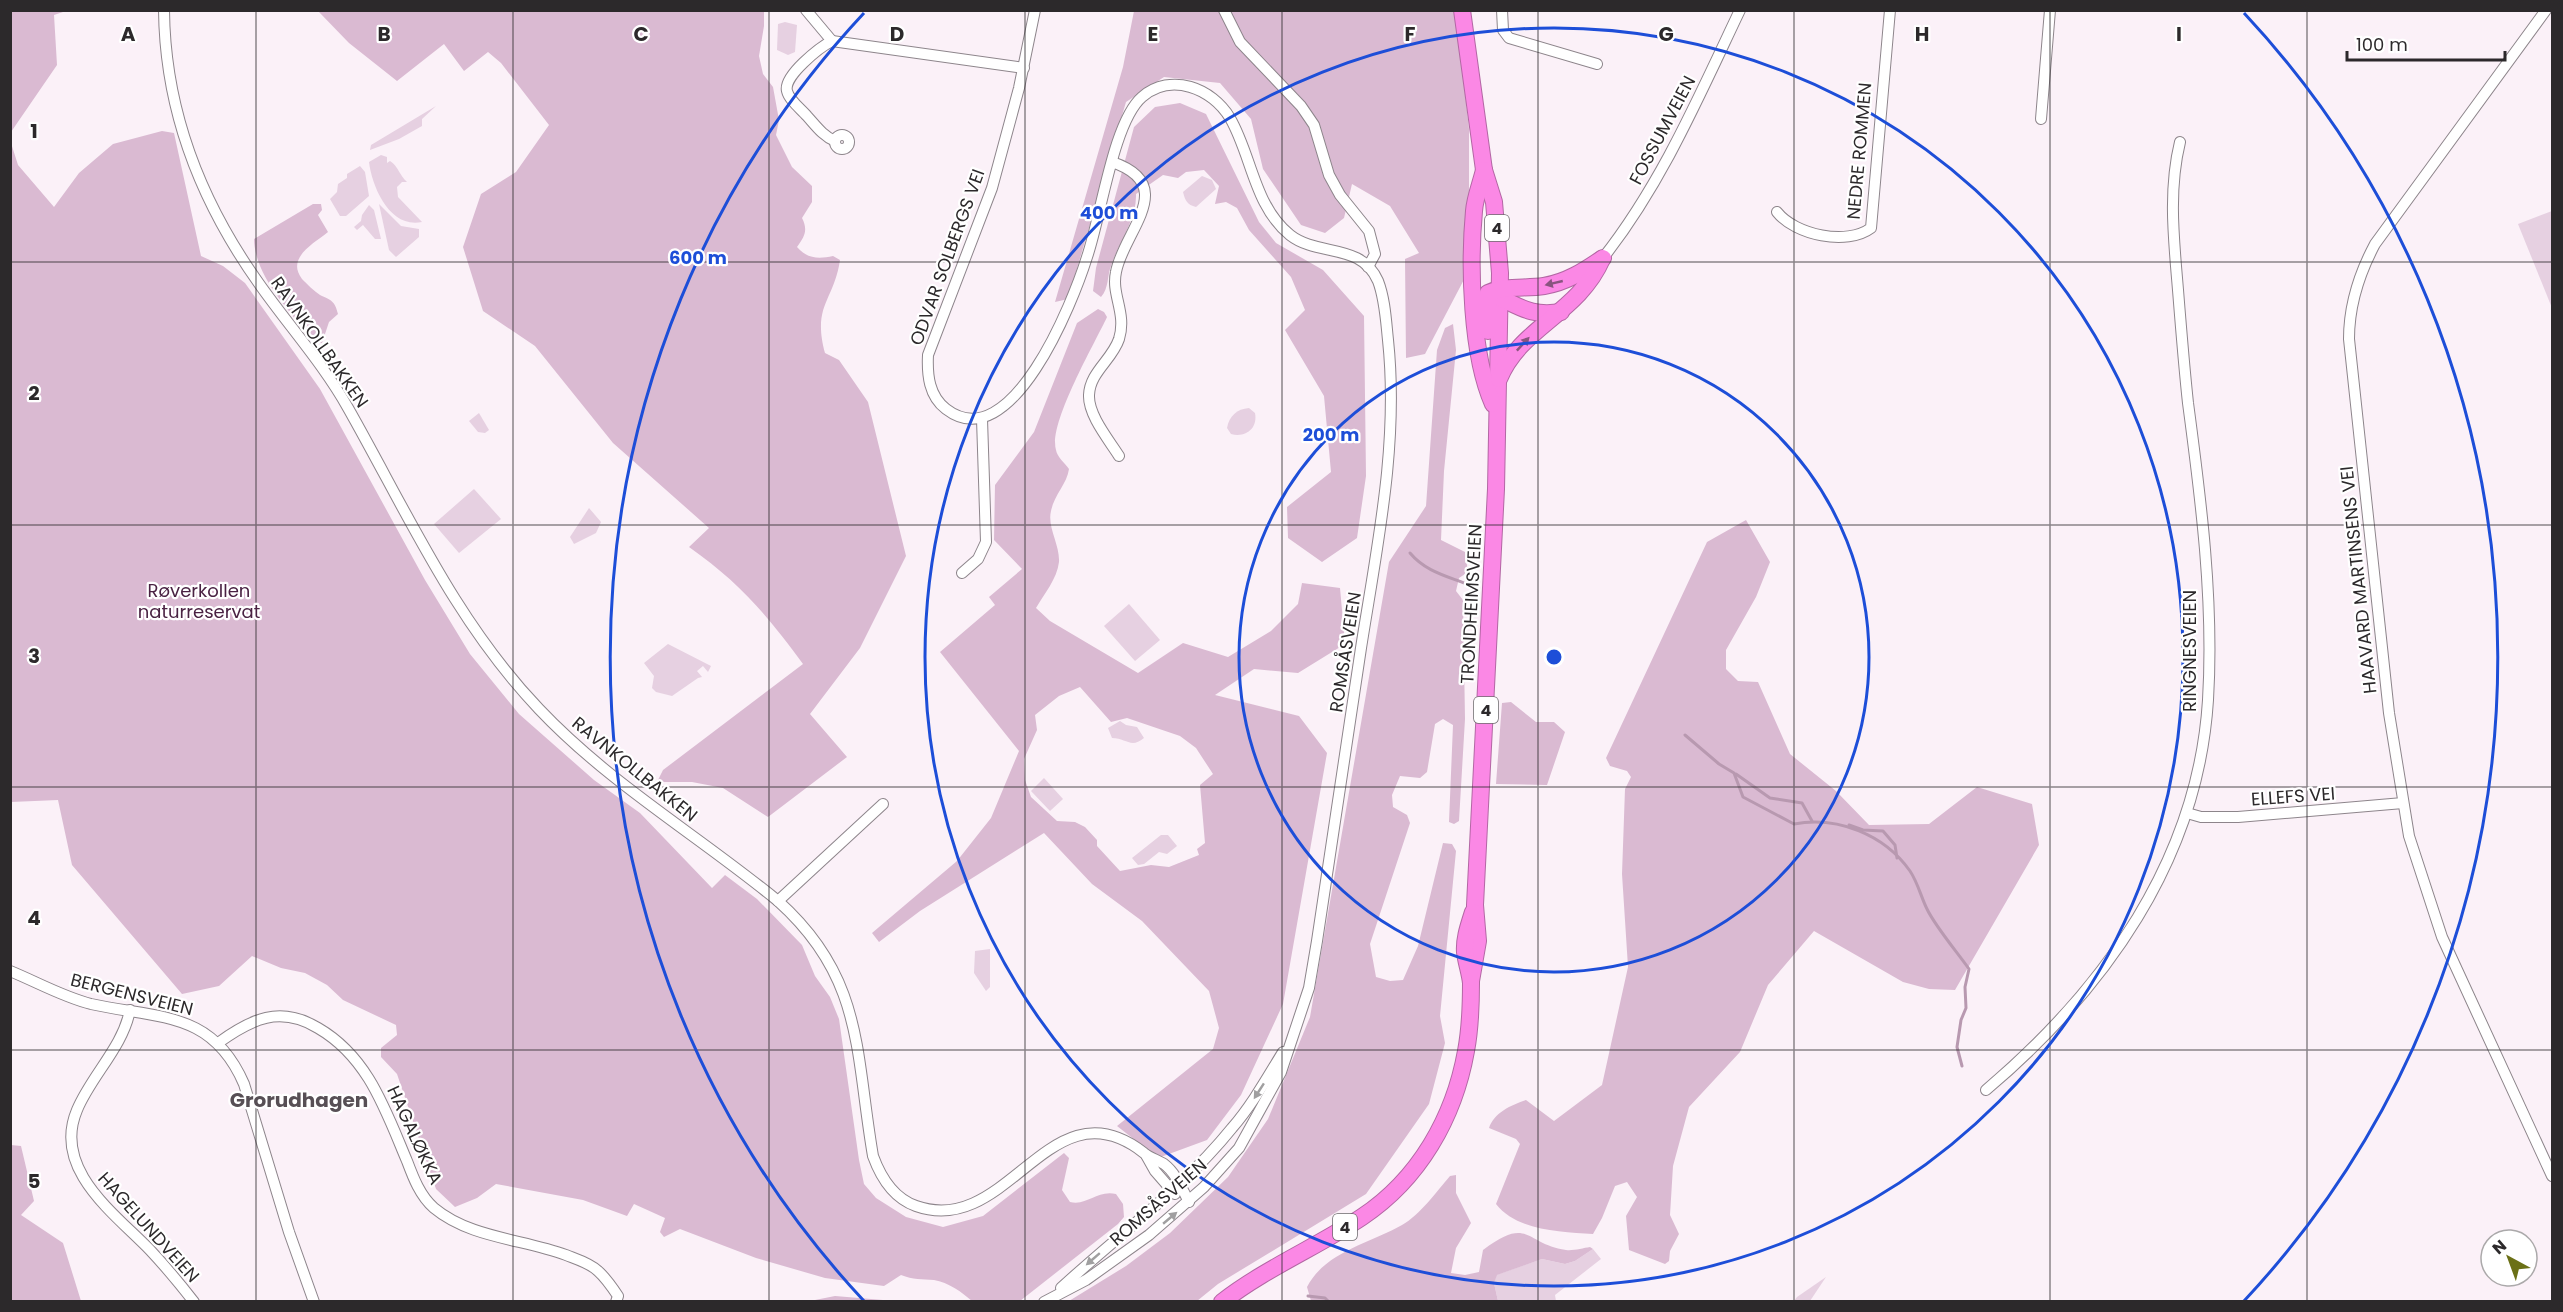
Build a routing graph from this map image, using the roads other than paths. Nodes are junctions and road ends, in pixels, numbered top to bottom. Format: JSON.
{"nodes":[{"id":1,"x":806,"y":10,"type":"edge"},
{"id":2,"x":1035,"y":10,"type":"edge"},
{"id":3,"x":1224,"y":10,"type":"edge"},
{"id":4,"x":1462,"y":10,"type":"edge"},
{"id":5,"x":1502,"y":10,"type":"edge"},
{"id":6,"x":1740,"y":10,"type":"edge"},
{"id":7,"x":1890,"y":10,"type":"edge"},
{"id":8,"x":2050,"y":10,"type":"edge"},
{"id":9,"x":2546,"y":10,"type":"edge"},
{"id":10,"x":164,"y":13,"type":"edge"},
{"id":11,"x":832,"y":41,"type":"junction"},
{"id":12,"x":1597,"y":64,"type":"dead end"},
{"id":13,"x":1024,"y":68,"type":"junction"},
{"id":14,"x":2041,"y":119,"type":"dead end"},
{"id":15,"x":835,"y":141,"type":"dead end"},
{"id":16,"x":2180,"y":142,"type":"dead end"},
{"id":17,"x":1112,"y":162,"type":"junction"},
{"id":18,"x":1484,"y":170,"type":"junction"},
{"id":19,"x":1777,"y":212,"type":"dead end"},
{"id":20,"x":1603,"y":258,"type":"junction"},
{"id":21,"x":1368,"y":267,"type":"junction"},
{"id":22,"x":1496,"y":292,"type":"junction"},
{"id":23,"x":1561,"y":312,"type":"junction"},
{"id":24,"x":1497,"y":385,"type":"junction"},
{"id":25,"x":1498,"y":413,"type":"junction"},
{"id":26,"x":982,"y":419,"type":"junction"},
{"id":27,"x":1119,"y":456,"type":"dead end"},
{"id":28,"x":962,"y":573,"type":"dead end"},
{"id":29,"x":2403,"y":803,"type":"junction"},
{"id":30,"x":883,"y":804,"type":"dead end"},
{"id":31,"x":2187,"y":813,"type":"junction"},
{"id":32,"x":778,"y":901,"type":"junction"},
{"id":33,"x":10,"y":971,"type":"edge"},
{"id":34,"x":130,"y":1010,"type":"junction"},
{"id":35,"x":1290,"y":1041,"type":"junction"},
{"id":36,"x":218,"y":1043,"type":"junction"},
{"id":37,"x":1986,"y":1090,"type":"dead end"},
{"id":38,"x":1146,"y":1155,"type":"junction"},
{"id":39,"x":2553,"y":1176,"type":"edge"},
{"id":40,"x":1180,"y":1182,"type":"junction"},
{"id":41,"x":1170,"y":1191,"type":"junction"},
{"id":42,"x":1189,"y":1202,"type":"junction"},
{"id":43,"x":1048,"y":1299,"type":"edge"},
{"id":44,"x":194,"y":1302,"type":"edge"},
{"id":45,"x":314,"y":1302,"type":"edge"},
{"id":46,"x":616,"y":1302,"type":"edge"},
{"id":47,"x":1222,"y":1302,"type":"edge"}],
"edges":[{"from":1,"to":11,"type":"street"},
{"from":2,"to":13,"type":"street","name":"ODVAR SOLBERGS VEI"},
{"from":3,"to":21,"type":"street"},
{"from":4,"to":18,"type":"highway","name":"TRONDHEIMSVEIEN","number":"4"},
{"from":5,"to":12,"type":"street"},
{"from":6,"to":20,"type":"street","name":"FOSSUMVEIEN"},
{"from":7,"to":19,"type":"street","name":"NEDRE ROMMEN"},
{"from":8,"to":14,"type":"street"},
{"from":9,"to":29,"type":"street","name":"HAAVARD MARTINSENS VEI"},
{"from":10,"to":32,"type":"street","name":"RAVNKOLLBAKKEN"},
{"from":11,"to":13,"type":"street"},
{"from":11,"to":15,"type":"street"},
{"from":13,"to":26,"type":"street","name":"ODVAR SOLBERGS VEI"},
{"from":16,"to":31,"type":"street","name":"RINGNESVEIEN"},
{"from":17,"to":21,"type":"street"},
{"from":17,"to":26,"type":"street"},
{"from":17,"to":27,"type":"street"},
{"from":18,"to":22,"type":"highway","name":"TRONDHEIMSVEIEN","number":"4"},
{"from":18,"to":25,"type":"highway","name":"TRONDHEIMSVEIEN","number":"4"},
{"from":20,"to":22,"type":"highway","one_way":true},
{"from":20,"to":23,"type":"highway"},
{"from":21,"to":35,"type":"street","name":"ROMSÅSVEIEN"},
{"from":22,"to":23,"type":"highway"},
{"from":22,"to":24,"type":"highway","name":"TRONDHEIMSVEIEN","number":"4"},
{"from":24,"to":23,"type":"highway","one_way":true},
{"from":24,"to":25,"type":"highway","name":"TRONDHEIMSVEIEN","number":"4"},
{"from":25,"to":47,"type":"highway","name":"TRONDHEIMSVEIEN","number":"4"},
{"from":26,"to":28,"type":"street"},
{"from":29,"to":31,"type":"street","name":"ELLEFS VEI"},
{"from":29,"to":39,"type":"street","name":"HAAVARD MARTINSENS VEI"},
{"from":30,"to":32,"type":"street"},
{"from":31,"to":37,"type":"street","name":"RINGNESVEIEN"},
{"from":32,"to":38,"type":"street","name":"RAVNKOLLBAKKEN"},
{"from":33,"to":34,"type":"street","name":"BERGENSVEIEN"},
{"from":34,"to":36,"type":"street","name":"BERGENSVEIEN"},
{"from":34,"to":44,"type":"street","name":"HAGELUNDVEIEN"},
{"from":35,"to":40,"type":"street","name":"ROMSÅSVEIEN","one_way":true},
{"from":35,"to":42,"type":"street","name":"ROMSÅSVEIEN"},
{"from":36,"to":45,"type":"street","name":"BERGENSVEIEN"},
{"from":36,"to":46,"type":"street","name":"HAGALØKKA"},
{"from":38,"to":40,"type":"street","name":"RAVNKOLLBAKKEN"},
{"from":38,"to":41,"type":"street","name":"RAVNKOLLBAKKEN"},
{"from":40,"to":41,"type":"street","name":"ROMSÅSVEIEN"},
{"from":40,"to":42,"type":"street","name":"RAVNKOLLBAKKEN"},
{"from":41,"to":42,"type":"street","name":"RAVNKOLLBAKKEN"},
{"from":41,"to":43,"type":"street","name":"ROMSÅSVEIEN","one_way":true},
{"from":43,"to":42,"type":"street","name":"ROMSÅSVEIEN","one_way":true}]}
